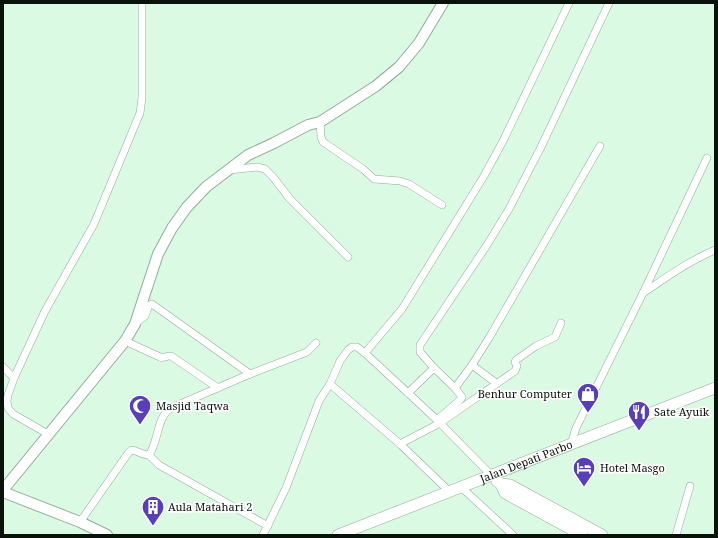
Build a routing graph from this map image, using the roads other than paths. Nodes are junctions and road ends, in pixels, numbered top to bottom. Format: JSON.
{"nodes":[{"id":1,"x":142,"y":3,"type":"edge"},
{"id":2,"x":443,"y":3,"type":"edge"},
{"id":3,"x":568,"y":3,"type":"edge"},
{"id":4,"x":609,"y":3,"type":"edge"},
{"id":5,"x":320,"y":122,"type":"junction"},
{"id":6,"x":600,"y":146,"type":"dead end"},
{"id":7,"x":707,"y":158,"type":"dead end"},
{"id":8,"x":226,"y":170,"type":"junction"},
{"id":9,"x":442,"y":205,"type":"dead end"},
{"id":10,"x":715,"y":250,"type":"edge"},
{"id":11,"x":348,"y":257,"type":"dead end"},
{"id":12,"x":643,"y":293,"type":"junction"},
{"id":13,"x":561,"y":323,"type":"dead end"},
{"id":14,"x":135,"y":324,"type":"junction"},
{"id":15,"x":125,"y":341,"type":"junction"},
{"id":16,"x":316,"y":343,"type":"dead end"},
{"id":17,"x":365,"y":353,"type":"junction"},
{"id":18,"x":472,"y":365,"type":"junction"},
{"id":19,"x":3,"y":367,"type":"edge"},
{"id":20,"x":434,"y":368,"type":"junction"},
{"id":21,"x":250,"y":374,"type":"junction"},
{"id":22,"x":14,"y":378,"type":"junction"},
{"id":23,"x":494,"y":382,"type":"junction"},
{"id":24,"x":330,"y":384,"type":"junction"},
{"id":25,"x":218,"y":388,"type":"junction"},
{"id":26,"x":455,"y":388,"type":"junction"},
{"id":27,"x":715,"y":388,"type":"edge"},
{"id":28,"x":408,"y":393,"type":"junction"},
{"id":29,"x":438,"y":421,"type":"junction"},
{"id":30,"x":48,"y":434,"type":"junction"},
{"id":31,"x":397,"y":442,"type":"junction"},
{"id":32,"x":571,"y":444,"type":"junction"},
{"id":33,"x":149,"y":455,"type":"junction"},
{"id":34,"x":491,"y":475,"type":"junction"},
{"id":35,"x":690,"y":486,"type":"dead end"},
{"id":36,"x":461,"y":487,"type":"junction"},
{"id":37,"x":3,"y":491,"type":"edge"},
{"id":38,"x":450,"y":492,"type":"junction"},
{"id":39,"x":80,"y":522,"type":"junction"},
{"id":40,"x":268,"y":526,"type":"junction"},
{"id":41,"x":581,"y":532,"type":"edge"},
{"id":42,"x":107,"y":535,"type":"edge"},
{"id":43,"x":264,"y":535,"type":"edge"},
{"id":44,"x":338,"y":535,"type":"edge"},
{"id":45,"x":513,"y":535,"type":"edge"},
{"id":46,"x":602,"y":535,"type":"edge"},
{"id":47,"x":676,"y":535,"type":"edge"}],
"edges":[{"from":1,"to":22,"type":"street"},
{"from":2,"to":5,"type":"street"},
{"from":3,"to":17,"type":"street"},
{"from":4,"to":20,"type":"street"},
{"from":5,"to":8,"type":"street"},
{"from":5,"to":9,"type":"street"},
{"from":6,"to":18,"type":"street"},
{"from":7,"to":12,"type":"street"},
{"from":8,"to":11,"type":"street"},
{"from":8,"to":14,"type":"street"},
{"from":10,"to":12,"type":"street"},
{"from":12,"to":32,"type":"street"},
{"from":13,"to":23,"type":"street"},
{"from":14,"to":15,"type":"street"},
{"from":14,"to":21,"type":"street"},
{"from":15,"to":25,"type":"street"},
{"from":15,"to":30,"type":"street"},
{"from":16,"to":21,"type":"street"},
{"from":17,"to":24,"type":"street"},
{"from":17,"to":28,"type":"street"},
{"from":18,"to":23,"type":"street"},
{"from":18,"to":26,"type":"street"},
{"from":19,"to":22,"type":"street"},
{"from":20,"to":26,"type":"street"},
{"from":20,"to":28,"type":"street"},
{"from":21,"to":25,"type":"street"},
{"from":22,"to":30,"type":"street"},
{"from":23,"to":29,"type":"street"},
{"from":24,"to":31,"type":"street"},
{"from":24,"to":40,"type":"street"},
{"from":25,"to":33,"type":"street"},
{"from":26,"to":29,"type":"street"},
{"from":27,"to":32,"type":"main road","name":"Jalan Depati Parbo"},
{"from":28,"to":29,"type":"street"},
{"from":29,"to":31,"type":"street"},
{"from":29,"to":34,"type":"street"},
{"from":30,"to":37,"type":"street"},
{"from":31,"to":38,"type":"street"},
{"from":32,"to":34,"type":"main road","name":"Jalan Depati Parbo"},
{"from":33,"to":39,"type":"street"},
{"from":33,"to":40,"type":"street"},
{"from":34,"to":36,"type":"main road","name":"Jalan Depati Parbo"},
{"from":34,"to":41,"type":"main road"},
{"from":35,"to":47,"type":"street"},
{"from":36,"to":38,"type":"main road","name":"Jalan Depati Parbo"},
{"from":36,"to":45,"type":"street"},
{"from":37,"to":39,"type":"street"},
{"from":38,"to":44,"type":"main road","name":"Jalan Depati Parbo"},
{"from":39,"to":42,"type":"street"},
{"from":40,"to":43,"type":"street"},
{"from":41,"to":46,"type":"main road"}]}
